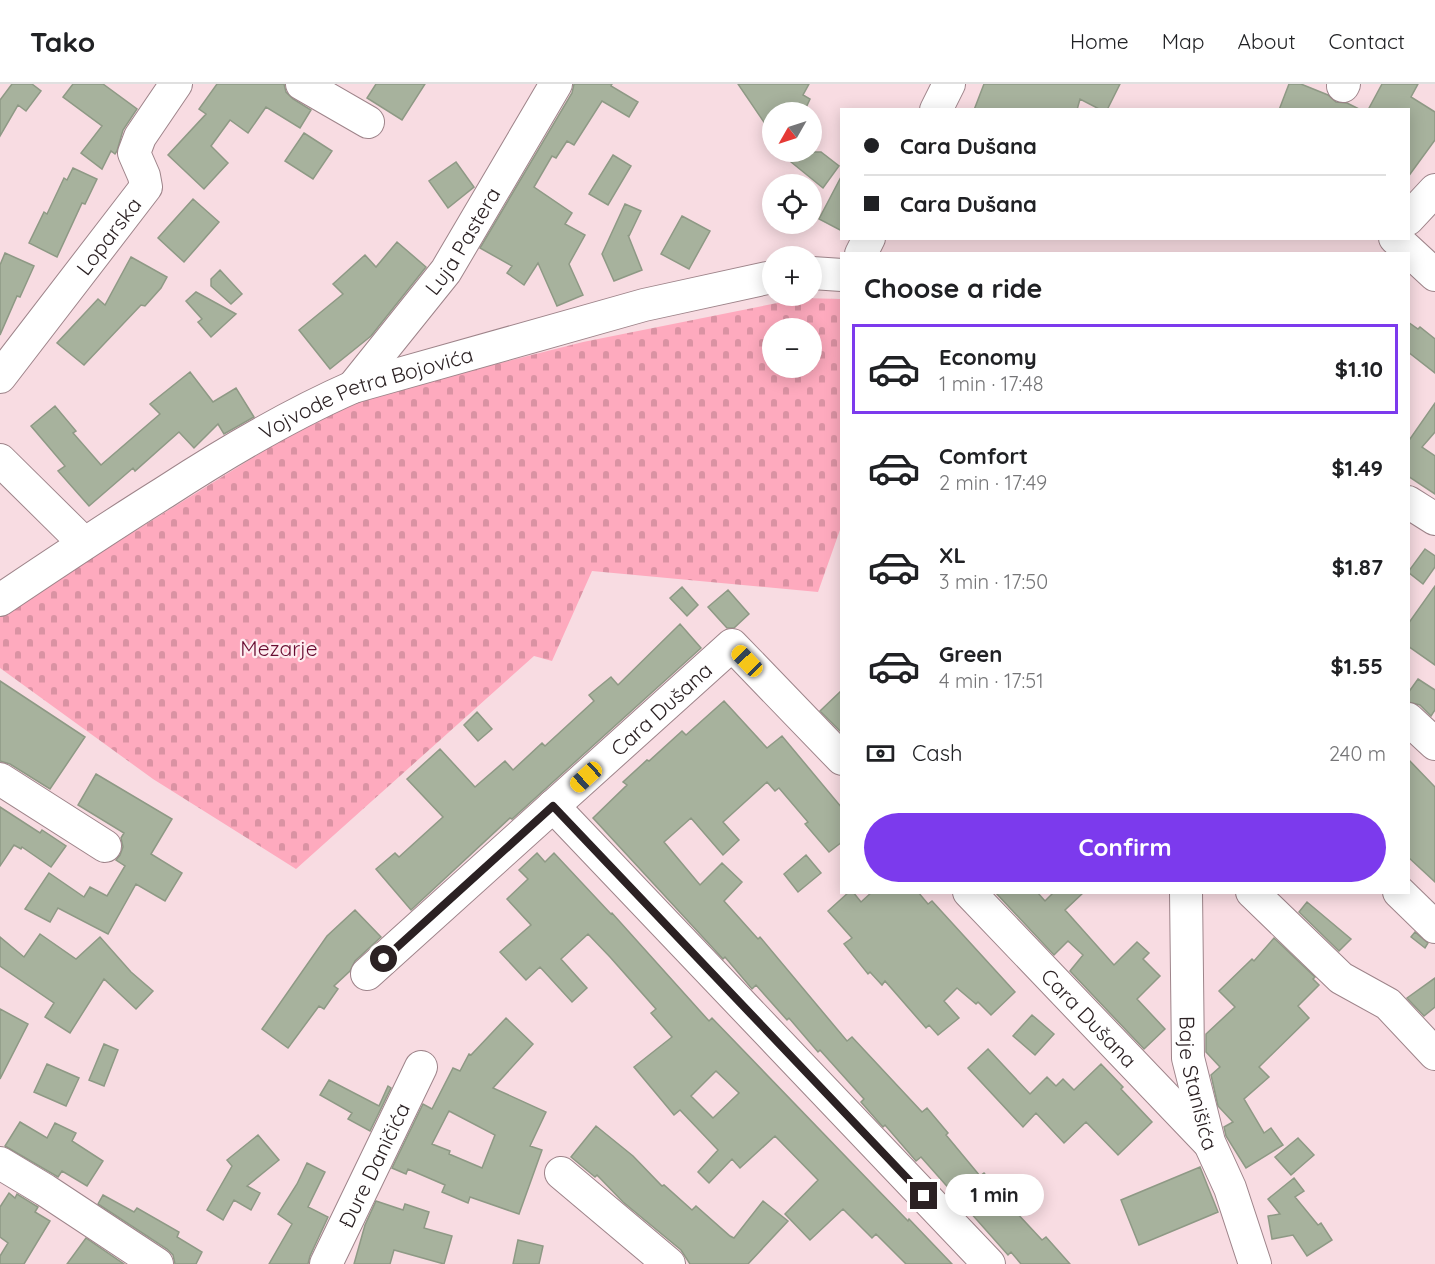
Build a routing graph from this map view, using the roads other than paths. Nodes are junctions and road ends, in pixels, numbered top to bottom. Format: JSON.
{"nodes":[{"id":1,"x":177,"y":84,"type":"edge"},
{"id":2,"x":302,"y":84,"type":"edge"},
{"id":3,"x":556,"y":84,"type":"edge"},
{"id":4,"x":949,"y":84,"type":"edge"},
{"id":5,"x":937,"y":108,"type":"edge"},
{"id":6,"x":368,"y":122,"type":"dead end"},
{"id":7,"x":1435,"y":190,"type":"edge"},
{"id":8,"x":1410,"y":217,"type":"edge"},
{"id":9,"x":1391,"y":240,"type":"edge"},
{"id":10,"x":1395,"y":240,"type":"edge"},
{"id":11,"x":1378,"y":252,"type":"edge"},
{"id":12,"x":1409,"y":252,"type":"edge"},
{"id":13,"x":1410,"y":253,"type":"edge"},
{"id":14,"x":822,"y":274,"type":"edge"},
{"id":15,"x":840,"y":275,"type":"edge"},
{"id":16,"x":1435,"y":275,"type":"edge"},
{"id":17,"x":762,"y":279,"type":"edge"},
{"id":18,"x":0,"y":376,"type":"edge"},
{"id":19,"x":353,"y":387,"type":"junction"},
{"id":20,"x":0,"y":460,"type":"edge"},
{"id":21,"x":1410,"y":503,"type":"edge"},
{"id":22,"x":1435,"y":519,"type":"edge"},
{"id":23,"x":84,"y":543,"type":"junction"},
{"id":24,"x":0,"y":600,"type":"edge"},
{"id":25,"x":1410,"y":721,"type":"edge"},
{"id":26,"x":1435,"y":744,"type":"edge"},
{"id":27,"x":840,"y":757,"type":"edge"},
{"id":28,"x":0,"y":779,"type":"edge"},
{"id":29,"x":553,"y":806,"type":"junction"},
{"id":30,"x":105,"y":846,"type":"dead end"},
{"id":31,"x":971,"y":894,"type":"edge"},
{"id":32,"x":1186,"y":894,"type":"edge"},
{"id":33,"x":1254,"y":894,"type":"edge"},
{"id":34,"x":1401,"y":894,"type":"edge"},
{"id":35,"x":1435,"y":927,"type":"edge"},
{"id":36,"x":368,"y":974,"type":"dead end"},
{"id":37,"x":1435,"y":1054,"type":"edge"},
{"id":38,"x":421,"y":1067,"type":"dead end"},
{"id":39,"x":1209,"y":1142,"type":"junction"},
{"id":40,"x":0,"y":1163,"type":"edge"},
{"id":41,"x":561,"y":1173,"type":"dead end"},
{"id":42,"x":150,"y":1262,"type":"edge"},
{"id":43,"x":326,"y":1264,"type":"edge"},
{"id":44,"x":669,"y":1264,"type":"edge"},
{"id":45,"x":989,"y":1264,"type":"edge"},
{"id":46,"x":1255,"y":1264,"type":"edge"}],
"edges":[{"from":1,"to":18,"type":"street","name":"Loparska"},
{"from":2,"to":6,"type":"street"},
{"from":3,"to":19,"type":"street","name":"Luja Pastera"},
{"from":4,"to":5,"type":"street"},
{"from":7,"to":8,"type":"street"},
{"from":9,"to":11,"type":"street"},
{"from":10,"to":12,"type":"street"},
{"from":13,"to":16,"type":"street"},
{"from":14,"to":15,"type":"street"},
{"from":17,"to":19,"type":"street","name":"Vojvode Petra Bojovića"},
{"from":19,"to":23,"type":"street","name":"Vojvode Petra Bojovića"},
{"from":20,"to":23,"type":"street"},
{"from":21,"to":22,"type":"street"},
{"from":23,"to":24,"type":"street","name":"Vojvode Petra Bojovića"},
{"from":25,"to":26,"type":"street"},
{"from":27,"to":29,"type":"street","name":"Cara Dušana"},
{"from":28,"to":30,"type":"street"},
{"from":29,"to":36,"type":"street","name":"Cara Dušana"},
{"from":29,"to":45,"type":"street"},
{"from":31,"to":39,"type":"street","name":"Cara Dušana"},
{"from":32,"to":39,"type":"street","name":"Baje Stanišića"},
{"from":33,"to":37,"type":"street"},
{"from":34,"to":35,"type":"street"},
{"from":38,"to":43,"type":"street","name":"Đure Daničića"},
{"from":39,"to":46,"type":"street","name":"Baje Stanišića"},
{"from":40,"to":42,"type":"street"},
{"from":41,"to":44,"type":"street"}]}
